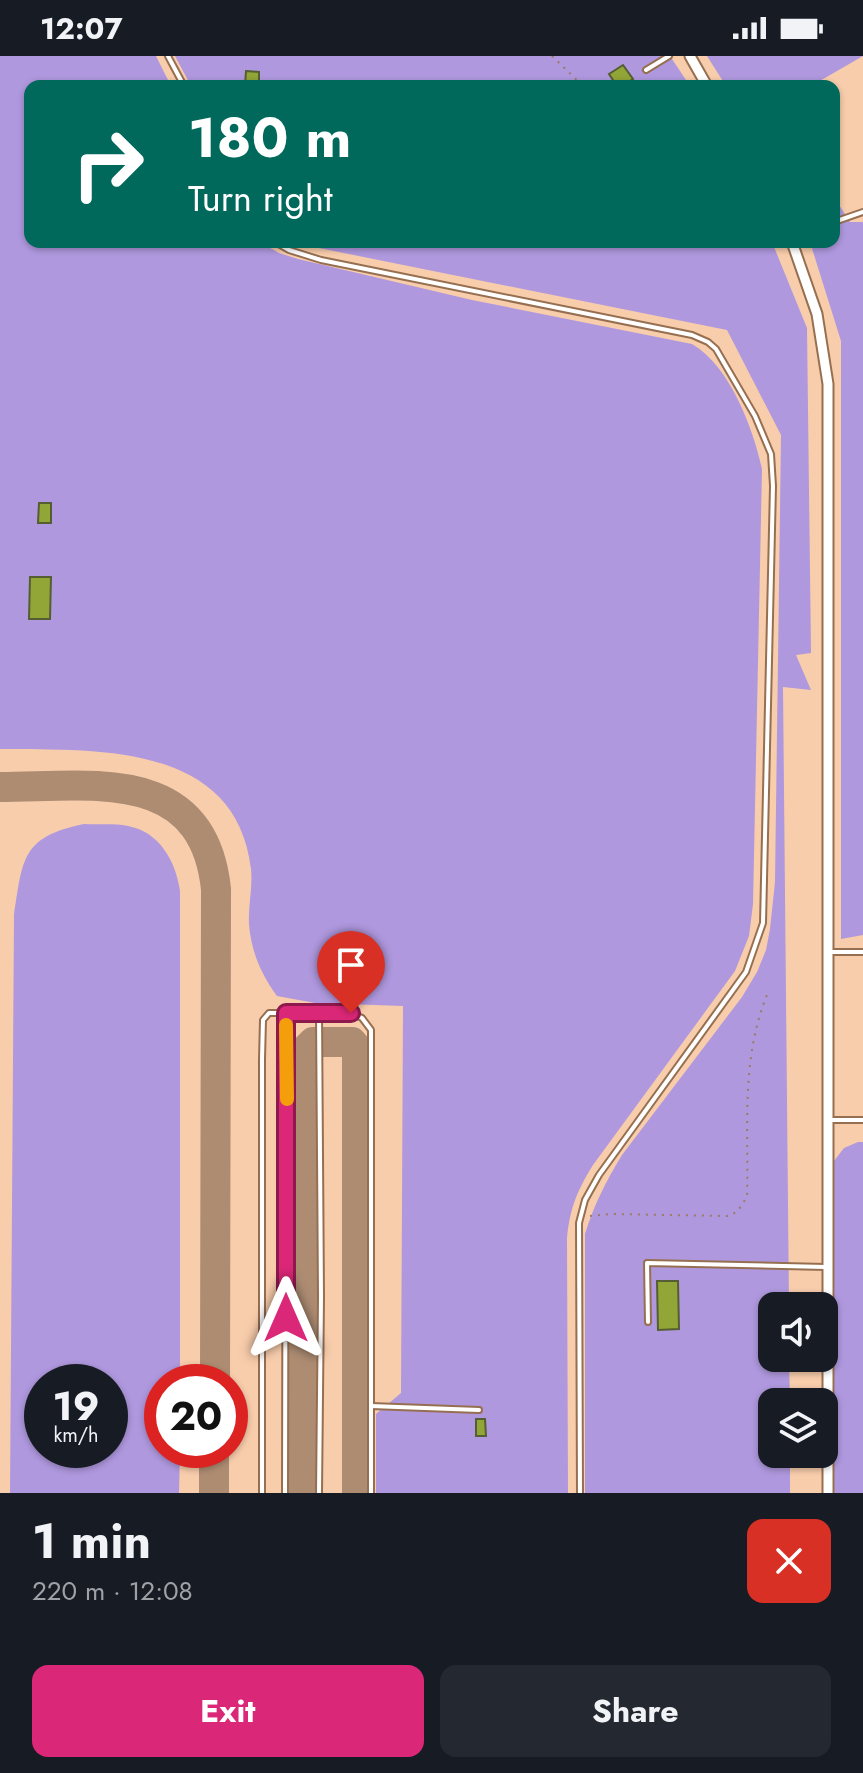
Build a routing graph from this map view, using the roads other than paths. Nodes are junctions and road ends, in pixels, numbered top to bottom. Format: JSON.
{"nodes":[{"id":1,"x":168,"y":56,"type":"edge"},
{"id":2,"x":669,"y":56,"type":"edge"},
{"id":3,"x":690,"y":56,"type":"edge"},
{"id":4,"x":646,"y":70,"type":"dead end"},
{"id":5,"x":181,"y":80,"type":"edge"},
{"id":6,"x":704,"y":80,"type":"edge"},
{"id":7,"x":863,"y":212,"type":"edge"},
{"id":8,"x":840,"y":220,"type":"edge"},
{"id":9,"x":290,"y":248,"type":"edge"},
{"id":10,"x":794,"y":248,"type":"edge"},
{"id":11,"x":828,"y":952,"type":"junction"},
{"id":12,"x":863,"y":952,"type":"edge"},
{"id":13,"x":286,"y":1013,"type":"junction"},
{"id":14,"x":319,"y":1013,"type":"junction"},
{"id":15,"x":828,"y":1120,"type":"junction"},
{"id":16,"x":863,"y":1120,"type":"edge"},
{"id":17,"x":829,"y":1267,"type":"junction"},
{"id":18,"x":648,"y":1322,"type":"dead end"},
{"id":19,"x":371,"y":1406,"type":"junction"},
{"id":20,"x":479,"y":1410,"type":"dead end"},
{"id":21,"x":262,"y":1493,"type":"edge"},
{"id":22,"x":285,"y":1493,"type":"edge"},
{"id":23,"x":319,"y":1493,"type":"edge"},
{"id":24,"x":371,"y":1493,"type":"edge"},
{"id":25,"x":580,"y":1493,"type":"edge"},
{"id":26,"x":828,"y":1493,"type":"edge"}],
"edges":[{"from":1,"to":5,"type":"lane"},
{"from":2,"to":4,"type":"lane"},
{"from":3,"to":6,"type":"street"},
{"from":7,"to":8,"type":"lane"},
{"from":9,"to":25,"type":"lane"},
{"from":10,"to":11,"type":"street"},
{"from":11,"to":12,"type":"lane"},
{"from":11,"to":15,"type":"street"},
{"from":13,"to":14,"type":"lane"},
{"from":13,"to":21,"type":"lane"},
{"from":13,"to":22,"type":"lane"},
{"from":14,"to":19,"type":"lane"},
{"from":14,"to":23,"type":"lane"},
{"from":15,"to":16,"type":"lane"},
{"from":15,"to":17,"type":"street"},
{"from":17,"to":18,"type":"lane"},
{"from":17,"to":26,"type":"street"},
{"from":19,"to":20,"type":"lane"},
{"from":19,"to":24,"type":"lane"}]}
